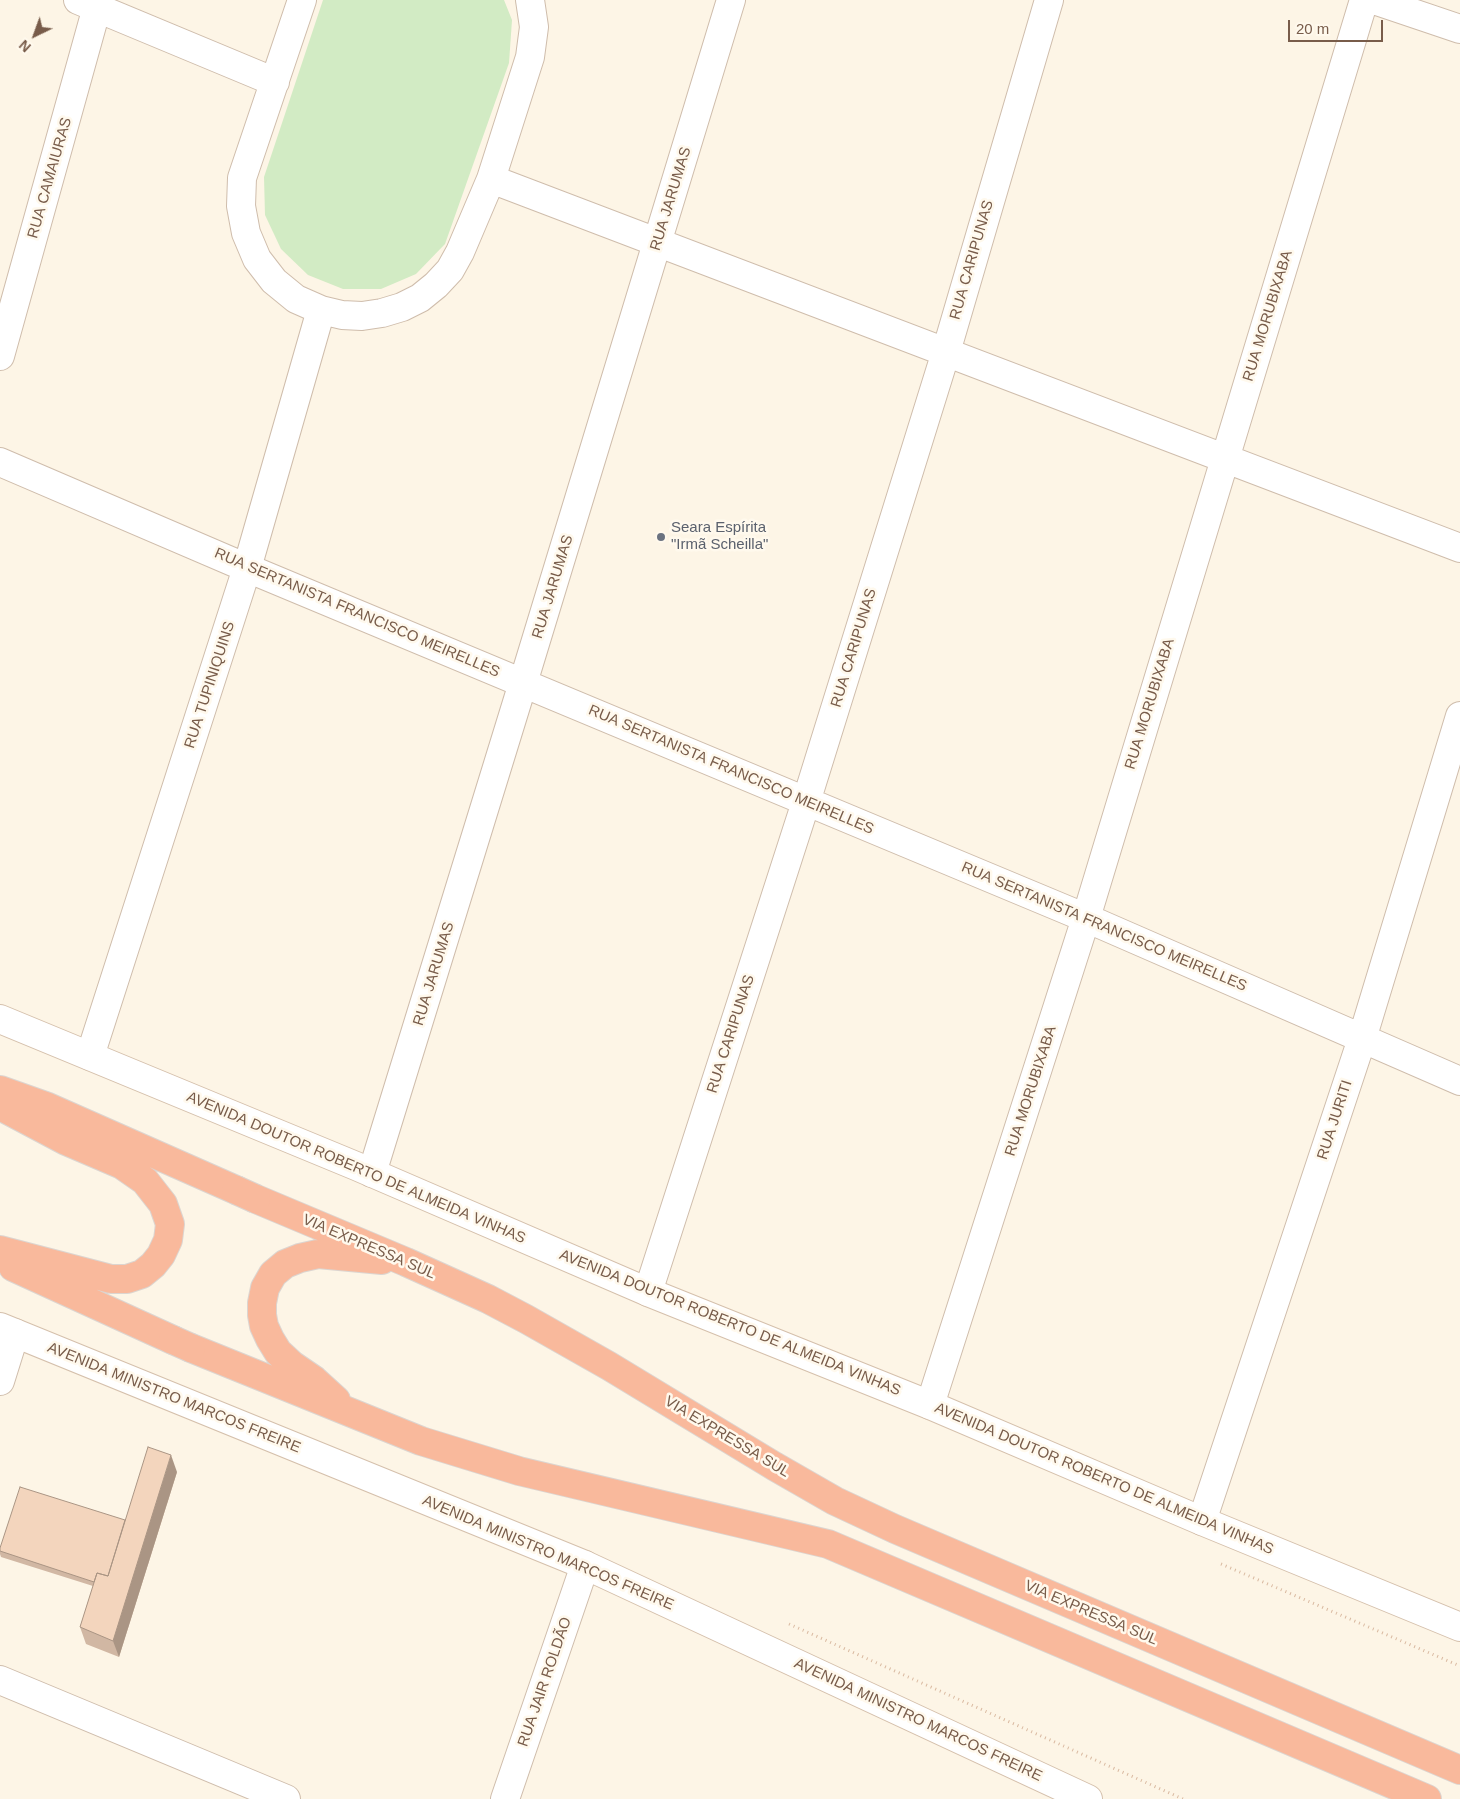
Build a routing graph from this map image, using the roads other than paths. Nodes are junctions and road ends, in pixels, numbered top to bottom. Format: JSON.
{"nodes":[{"id":1,"x":302,"y":0,"type":"edge"},
{"id":2,"x":530,"y":0,"type":"edge"},
{"id":3,"x":731,"y":0,"type":"edge"},
{"id":4,"x":1049,"y":0,"type":"edge"},
{"id":5,"x":1364,"y":0,"type":"edge"},
{"id":6,"x":1374,"y":0,"type":"edge"},
{"id":7,"x":91,"y":3,"type":"edge"},
{"id":8,"x":1460,"y":30,"type":"edge"},
{"id":9,"x":275,"y":82,"type":"junction"},
{"id":10,"x":491,"y":179,"type":"junction"},
{"id":11,"x":658,"y":242,"type":"junction"},
{"id":12,"x":321,"y":310,"type":"junction"},
{"id":13,"x":946,"y":352,"type":"junction"},
{"id":14,"x":0,"y":356,"type":"edge"},
{"id":15,"x":1224,"y":458,"type":"junction"},
{"id":16,"x":0,"y":462,"type":"edge"},
{"id":17,"x":1460,"y":548,"type":"edge"},
{"id":18,"x":247,"y":568,"type":"junction"},
{"id":19,"x":524,"y":683,"type":"junction"},
{"id":20,"x":1460,"y":716,"type":"edge"},
{"id":21,"x":806,"y":802,"type":"junction"},
{"id":22,"x":1086,"y":918,"type":"junction"},
{"id":23,"x":0,"y":1019,"type":"edge"},
{"id":24,"x":1362,"y":1039,"type":"junction"},
{"id":25,"x":90,"y":1056,"type":"junction"},
{"id":26,"x":1460,"y":1081,"type":"edge"},
{"id":27,"x":0,"y":1090,"type":"edge"},
{"id":28,"x":0,"y":1106,"type":"edge"},
{"id":29,"x":372,"y":1173,"type":"junction"},
{"id":30,"x":0,"y":1250,"type":"edge"},
{"id":31,"x":0,"y":1261,"type":"edge"},
{"id":32,"x":406,"y":1262,"type":"junction"},
{"id":33,"x":648,"y":1292,"type":"junction"},
{"id":34,"x":7,"y":1330,"type":"edge"},
{"id":35,"x":0,"y":1381,"type":"edge"},
{"id":36,"x":930,"y":1406,"type":"junction"},
{"id":37,"x":352,"y":1414,"type":"junction"},
{"id":38,"x":1202,"y":1521,"type":"junction"},
{"id":39,"x":585,"y":1565,"type":"junction"},
{"id":40,"x":1460,"y":1627,"type":"edge"},
{"id":41,"x":0,"y":1680,"type":"edge"},
{"id":42,"x":1460,"y":1770,"type":"edge"},
{"id":43,"x":286,"y":1799,"type":"edge"},
{"id":44,"x":505,"y":1799,"type":"edge"},
{"id":45,"x":1088,"y":1799,"type":"edge"},
{"id":46,"x":1427,"y":1799,"type":"edge"}],
"edges":[{"from":1,"to":9,"type":"street"},
{"from":2,"to":10,"type":"street"},
{"from":3,"to":11,"type":"street","name":"RUA JARUMAS"},
{"from":4,"to":13,"type":"street","name":"RUA CARIPUNAS"},
{"from":5,"to":15,"type":"street","name":"RUA MORUBIXABA"},
{"from":6,"to":8,"type":"street"},
{"from":7,"to":9,"type":"street"},
{"from":7,"to":14,"type":"street","name":"RUA CAMAIURAS"},
{"from":9,"to":12,"type":"street"},
{"from":10,"to":11,"type":"street"},
{"from":10,"to":12,"type":"street"},
{"from":11,"to":13,"type":"street"},
{"from":11,"to":19,"type":"street","name":"RUA JARUMAS"},
{"from":12,"to":18,"type":"street","name":"RUA TUPINIQUINS"},
{"from":13,"to":15,"type":"street"},
{"from":13,"to":21,"type":"street","name":"RUA CARIPUNAS"},
{"from":15,"to":17,"type":"street"},
{"from":15,"to":22,"type":"street","name":"RUA MORUBIXABA"},
{"from":16,"to":18,"type":"street","name":"RUA SERTANISTA FRANCISCO MEIRELLES"},
{"from":18,"to":19,"type":"street","name":"RUA SERTANISTA FRANCISCO MEIRELLES"},
{"from":18,"to":25,"type":"street","name":"RUA TUPINIQUINS"},
{"from":19,"to":21,"type":"street","name":"RUA SERTANISTA FRANCISCO MEIRELLES"},
{"from":19,"to":29,"type":"street","name":"RUA JARUMAS"},
{"from":20,"to":24,"type":"street","name":"RUA JURITI"},
{"from":21,"to":22,"type":"street","name":"RUA SERTANISTA FRANCISCO MEIRELLES"},
{"from":21,"to":33,"type":"street","name":"RUA CARIPUNAS"},
{"from":22,"to":24,"type":"street","name":"RUA SERTANISTA FRANCISCO MEIRELLES"},
{"from":22,"to":36,"type":"street","name":"RUA MORUBIXABA"},
{"from":23,"to":25,"type":"street","name":"AVENIDA DOUTOR ROBERTO DE ALMEIDA VINHAS"},
{"from":24,"to":26,"type":"street","name":"RUA SERTANISTA FRANCISCO MEIRELLES"},
{"from":24,"to":38,"type":"street","name":"RUA JURITI"},
{"from":25,"to":29,"type":"street","name":"AVENIDA DOUTOR ROBERTO DE ALMEIDA VINHAS"},
{"from":27,"to":32,"type":"highway","name":"VIA EXPRESSA SUL"},
{"from":28,"to":30,"type":"highway"},
{"from":29,"to":33,"type":"street","name":"AVENIDA DOUTOR ROBERTO DE ALMEIDA VINHAS"},
{"from":31,"to":37,"type":"highway"},
{"from":32,"to":37,"type":"highway"},
{"from":32,"to":42,"type":"highway","name":"VIA EXPRESSA SUL"},
{"from":33,"to":36,"type":"street","name":"AVENIDA DOUTOR ROBERTO DE ALMEIDA VINHAS"},
{"from":34,"to":35,"type":"street"},
{"from":34,"to":39,"type":"street","name":"AVENIDA MINISTRO MARCOS FREIRE"},
{"from":36,"to":38,"type":"street","name":"AVENIDA DOUTOR ROBERTO DE ALMEIDA VINHAS"},
{"from":37,"to":46,"type":"highway"},
{"from":38,"to":40,"type":"street","name":"AVENIDA DOUTOR ROBERTO DE ALMEIDA VINHAS"},
{"from":39,"to":44,"type":"street","name":"RUA JAIR ROLDÃO"},
{"from":39,"to":45,"type":"street","name":"AVENIDA MINISTRO MARCOS FREIRE"},
{"from":41,"to":43,"type":"street"}]}
